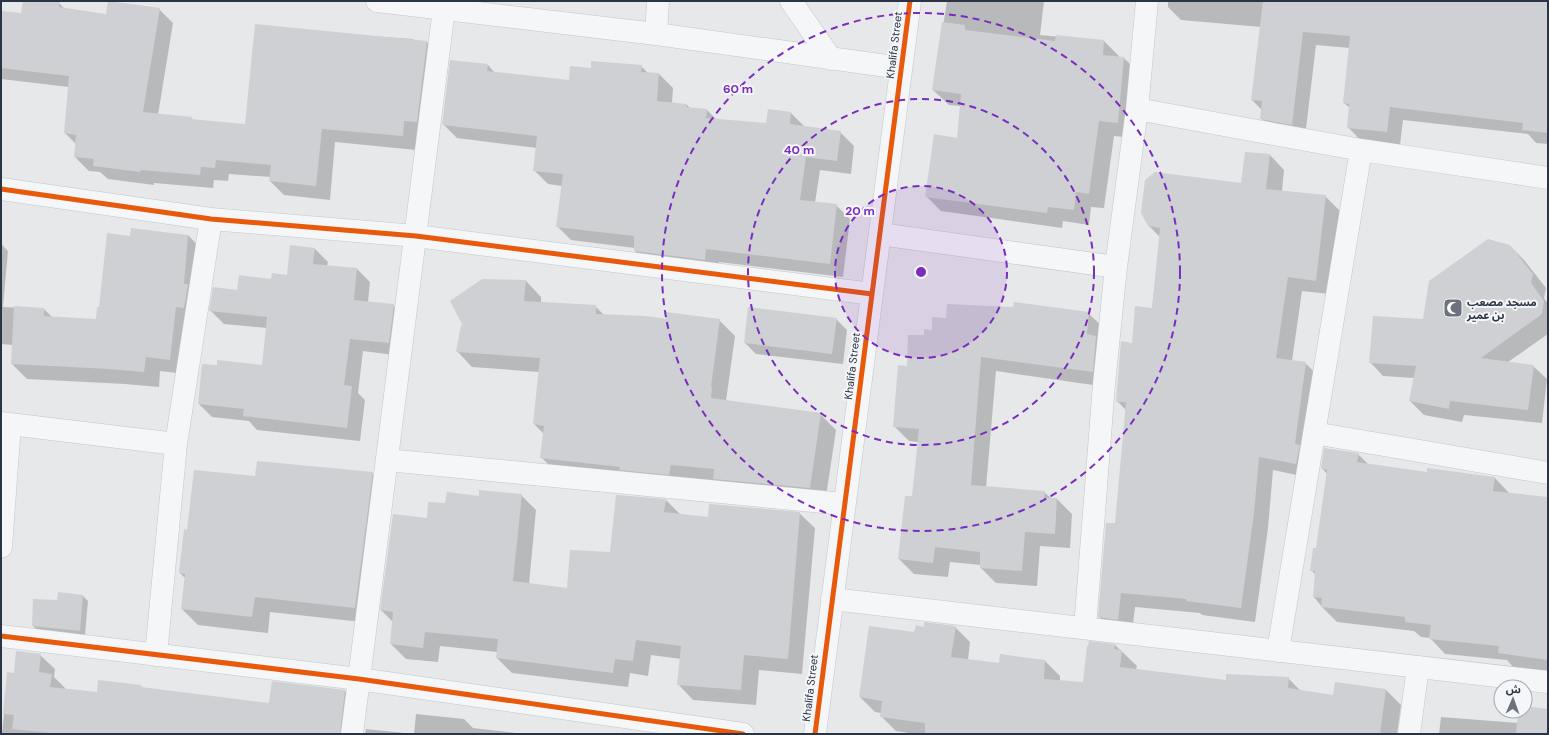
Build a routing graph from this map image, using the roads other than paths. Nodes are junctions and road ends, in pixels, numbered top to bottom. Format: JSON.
{"nodes":[{"id":1,"x":377,"y":1,"type":"edge"},
{"id":2,"x":658,"y":1,"type":"edge"},
{"id":3,"x":791,"y":1,"type":"edge"},
{"id":4,"x":910,"y":1,"type":"edge"},
{"id":5,"x":1147,"y":1,"type":"edge"},
{"id":6,"x":445,"y":5,"type":"edge"},
{"id":7,"x":656,"y":34,"type":"junction"},
{"id":8,"x":831,"y":59,"type":"junction"},
{"id":9,"x":901,"y":68,"type":"junction"},
{"id":10,"x":1137,"y":109,"type":"junction"},
{"id":11,"x":1361,"y":150,"type":"junction"},
{"id":12,"x":1548,"y":178,"type":"edge"},
{"id":13,"x":1,"y":189,"type":"edge"},
{"id":14,"x":210,"y":219,"type":"junction"},
{"id":15,"x":880,"y":234,"type":"junction"},
{"id":16,"x":416,"y":236,"type":"junction"},
{"id":17,"x":1116,"y":267,"type":"junction"},
{"id":18,"x":872,"y":294,"type":"junction"},
{"id":19,"x":6,"y":424,"type":"edge"},
{"id":20,"x":1314,"y":433,"type":"junction"},
{"id":21,"x":176,"y":444,"type":"junction"},
{"id":22,"x":387,"y":460,"type":"junction"},
{"id":23,"x":1548,"y":473,"type":"edge"},
{"id":24,"x":844,"y":504,"type":"junction"},
{"id":25,"x":1,"y":547,"type":"edge"},
{"id":26,"x":832,"y":598,"type":"junction"},
{"id":27,"x":1085,"y":628,"type":"junction"},
{"id":28,"x":1,"y":636,"type":"edge"},
{"id":29,"x":1278,"y":651,"type":"junction"},
{"id":30,"x":156,"y":655,"type":"junction"},
{"id":31,"x":1418,"y":667,"type":"junction"},
{"id":32,"x":359,"y":679,"type":"junction"},
{"id":33,"x":1548,"y":682,"type":"edge"},
{"id":34,"x":352,"y":734,"type":"edge"},
{"id":35,"x":743,"y":734,"type":"edge"},
{"id":36,"x":815,"y":734,"type":"edge"},
{"id":37,"x":1409,"y":734,"type":"edge"}],
"edges":[{"from":1,"to":6,"type":"street"},
{"from":2,"to":7,"type":"street"},
{"from":3,"to":8,"type":"street"},
{"from":4,"to":9,"type":"street","name":"Khalifa Street"},
{"from":5,"to":10,"type":"street"},
{"from":6,"to":7,"type":"street"},
{"from":6,"to":16,"type":"street"},
{"from":7,"to":8,"type":"street"},
{"from":8,"to":9,"type":"street"},
{"from":9,"to":15,"type":"street","name":"Khalifa Street"},
{"from":10,"to":11,"type":"street"},
{"from":10,"to":17,"type":"street"},
{"from":11,"to":12,"type":"street"},
{"from":11,"to":20,"type":"street"},
{"from":13,"to":14,"type":"street"},
{"from":14,"to":16,"type":"street"},
{"from":14,"to":21,"type":"street"},
{"from":15,"to":17,"type":"street"},
{"from":15,"to":18,"type":"street","name":"Khalifa Street"},
{"from":16,"to":18,"type":"street"},
{"from":16,"to":22,"type":"street"},
{"from":17,"to":27,"type":"street"},
{"from":18,"to":24,"type":"street","name":"Khalifa Street"},
{"from":19,"to":21,"type":"street"},
{"from":19,"to":25,"type":"street"},
{"from":20,"to":23,"type":"street"},
{"from":20,"to":29,"type":"street"},
{"from":21,"to":30,"type":"street"},
{"from":22,"to":24,"type":"street"},
{"from":22,"to":32,"type":"street"},
{"from":24,"to":26,"type":"street","name":"Khalifa Street"},
{"from":26,"to":27,"type":"street"},
{"from":26,"to":36,"type":"street","name":"Khalifa Street"},
{"from":27,"to":29,"type":"street"},
{"from":28,"to":30,"type":"street"},
{"from":29,"to":31,"type":"street"},
{"from":30,"to":32,"type":"street"},
{"from":31,"to":33,"type":"street"},
{"from":31,"to":37,"type":"street"},
{"from":32,"to":34,"type":"street"},
{"from":32,"to":35,"type":"street"}]}
